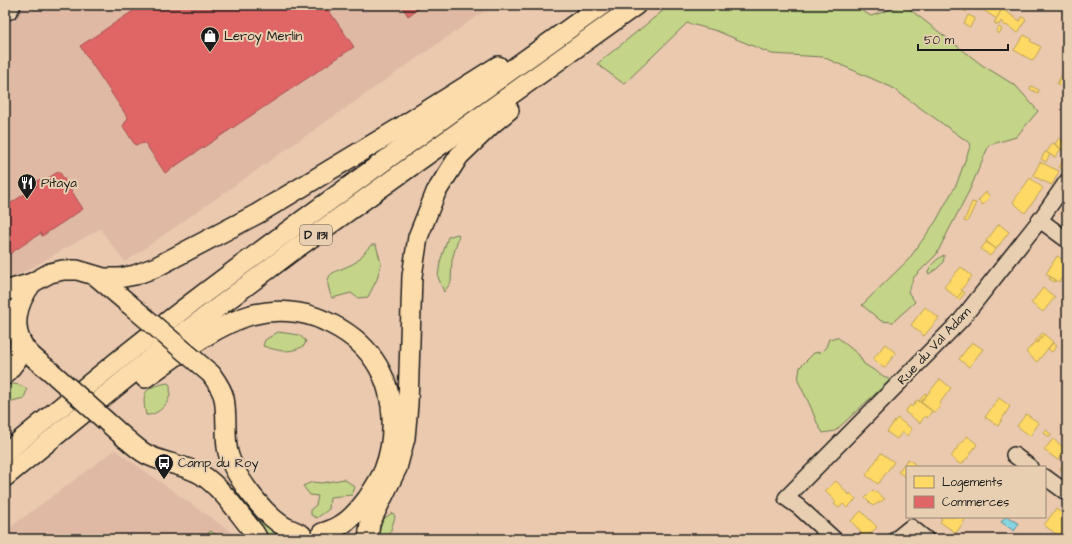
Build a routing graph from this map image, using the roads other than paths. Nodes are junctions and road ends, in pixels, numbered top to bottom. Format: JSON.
{"nodes":[{"id":1,"x":13,"y":5,"type":"edge"},
{"id":2,"x":594,"y":5,"type":"edge"},
{"id":3,"x":602,"y":5,"type":"edge"},
{"id":4,"x":637,"y":5,"type":"edge"},
{"id":5,"x":5,"y":13,"type":"edge"},
{"id":6,"x":1067,"y":181,"type":"edge"},
{"id":7,"x":1040,"y":220,"type":"junction"},
{"id":8,"x":1067,"y":240,"type":"edge"},
{"id":9,"x":96,"y":276,"type":"junction"},
{"id":10,"x":32,"y":283,"type":"junction"},
{"id":11,"x":5,"y":291,"type":"edge"},
{"id":12,"x":14,"y":326,"type":"edge"},
{"id":13,"x":5,"y":375,"type":"edge"},
{"id":14,"x":5,"y":453,"type":"edge"},
{"id":15,"x":1014,"y":456,"type":"dead end"},
{"id":16,"x":1029,"y":466,"type":"edge"},
{"id":17,"x":5,"y":477,"type":"edge"},
{"id":18,"x":1046,"y":479,"type":"edge"},
{"id":19,"x":1067,"y":493,"type":"edge"},
{"id":20,"x":322,"y":533,"type":"junction"},
{"id":21,"x":297,"y":537,"type":"edge"},
{"id":22,"x":258,"y":539,"type":"edge"},
{"id":23,"x":345,"y":539,"type":"edge"},
{"id":24,"x":368,"y":539,"type":"edge"},
{"id":25,"x":834,"y":539,"type":"edge"},
{"id":26,"x":896,"y":539,"type":"edge"},
{"id":27,"x":926,"y":539,"type":"edge"}],
"edges":[{"from":1,"to":5,"type":"street"},
{"from":2,"to":9,"type":"main road"},
{"from":3,"to":14,"type":"main road","number":"D 1131"},
{"from":4,"to":17,"type":"main road","number":"D 1131"},
{"from":4,"to":24,"type":"main road"},
{"from":6,"to":7,"type":"street","name":"Rue du Val Adam"},
{"from":7,"to":8,"type":"street"},
{"from":7,"to":25,"type":"street","name":"Rue du Val Adam"},
{"from":9,"to":10,"type":"main road"},
{"from":9,"to":21,"type":"main road","bridge":true},
{"from":10,"to":11,"type":"main road"},
{"from":10,"to":12,"type":"main road"},
{"from":12,"to":13,"type":"main road"},
{"from":12,"to":22,"type":"main road","bridge":true},
{"from":15,"to":16,"type":"street"},
{"from":17,"to":20,"type":"main road"},
{"from":18,"to":19,"type":"street"},
{"from":20,"to":21,"type":"main road"},
{"from":20,"to":23,"type":"main road"},
{"from":26,"to":27,"type":"street"}]}
